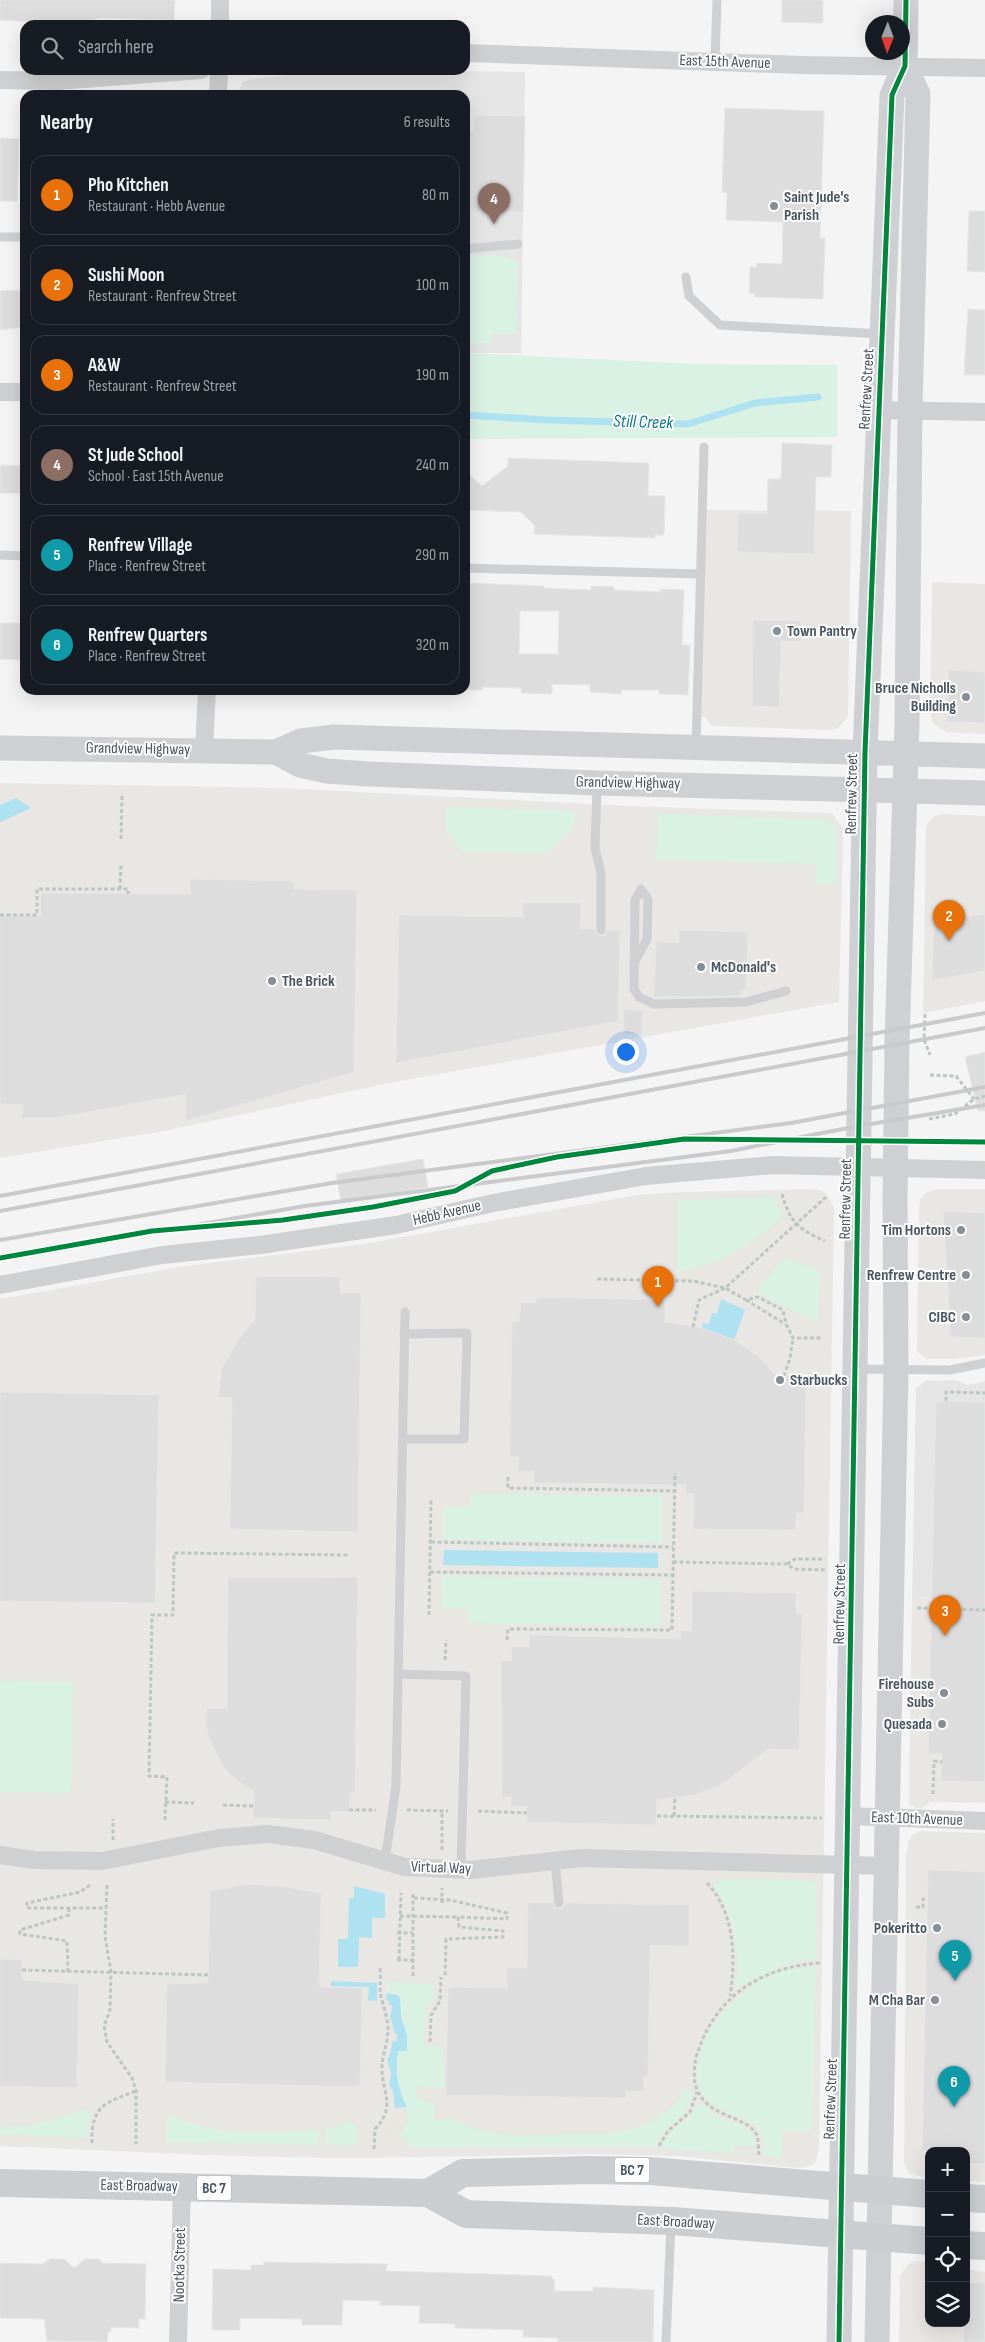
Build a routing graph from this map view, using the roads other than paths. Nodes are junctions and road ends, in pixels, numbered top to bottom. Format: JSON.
{"nodes":[{"id":1,"x":220,"y":0,"type":"edge"},
{"id":2,"x":717,"y":0,"type":"edge"},
{"id":3,"x":906,"y":0,"type":"edge"},
{"id":4,"x":220,"y":20,"type":"edge"},
{"id":5,"x":470,"y":53,"type":"edge"},
{"id":6,"x":715,"y":61,"type":"junction"},
{"id":7,"x":905,"y":66,"type":"junction"},
{"id":8,"x":985,"y":68,"type":"edge"},
{"id":9,"x":136,"y":75,"type":"edge"},
{"id":10,"x":218,"y":75,"type":"edge"},
{"id":11,"x":0,"y":80,"type":"edge"},
{"id":12,"x":218,"y":90,"type":"edge"},
{"id":13,"x":0,"y":237,"type":"edge"},
{"id":14,"x":20,"y":238,"type":"edge"},
{"id":15,"x":518,"y":244,"type":"dead end"},
{"id":16,"x":470,"y":249,"type":"edge"},
{"id":17,"x":686,"y":277,"type":"dead end"},
{"id":18,"x":882,"y":334,"type":"junction"},
{"id":19,"x":0,"y":392,"type":"edge"},
{"id":20,"x":20,"y":392,"type":"edge"},
{"id":21,"x":878,"y":410,"type":"junction"},
{"id":22,"x":910,"y":410,"type":"junction"},
{"id":23,"x":985,"y":412,"type":"edge"},
{"id":24,"x":704,"y":447,"type":"dead end"},
{"id":25,"x":0,"y":555,"type":"edge"},
{"id":26,"x":20,"y":556,"type":"edge"},
{"id":27,"x":470,"y":568,"type":"edge"},
{"id":28,"x":700,"y":574,"type":"junction"},
{"id":29,"x":207,"y":695,"type":"edge"},
{"id":30,"x":0,"y":748,"type":"edge"},
{"id":31,"x":696,"y":748,"type":"junction"},
{"id":32,"x":204,"y":750,"type":"junction"},
{"id":33,"x":276,"y":752,"type":"junction"},
{"id":34,"x":865,"y":752,"type":"junction"},
{"id":35,"x":906,"y":754,"type":"junction"},
{"id":36,"x":985,"y":756,"type":"edge"},
{"id":37,"x":597,"y":783,"type":"junction"},
{"id":38,"x":865,"y":789,"type":"junction"},
{"id":39,"x":905,"y":790,"type":"junction"},
{"id":40,"x":985,"y":793,"type":"edge"},
{"id":41,"x":601,"y":930,"type":"dead end"},
{"id":42,"x":634,"y":963,"type":"junction"},
{"id":43,"x":786,"y":991,"type":"dead end"},
{"id":44,"x":859,"y":1166,"type":"junction"},
{"id":45,"x":896,"y":1168,"type":"junction"},
{"id":46,"x":985,"y":1170,"type":"edge"},
{"id":47,"x":0,"y":1285,"type":"edge"},
{"id":48,"x":405,"y":1312,"type":"dead end"},
{"id":49,"x":404,"y":1334,"type":"junction"},
{"id":50,"x":985,"y":1363,"type":"edge"},
{"id":51,"x":856,"y":1369,"type":"junction"},
{"id":52,"x":896,"y":1370,"type":"junction"},
{"id":53,"x":403,"y":1439,"type":"junction"},
{"id":54,"x":398,"y":1674,"type":"junction"},
{"id":55,"x":849,"y":1816,"type":"junction"},
{"id":56,"x":888,"y":1818,"type":"junction"},
{"id":57,"x":985,"y":1821,"type":"edge"},
{"id":58,"x":0,"y":1855,"type":"edge"},
{"id":59,"x":385,"y":1861,"type":"junction"},
{"id":60,"x":555,"y":1861,"type":"junction"},
{"id":61,"x":848,"y":1864,"type":"junction"},
{"id":62,"x":888,"y":1866,"type":"junction"},
{"id":63,"x":461,"y":1869,"type":"junction"},
{"id":64,"x":559,"y":1903,"type":"dead end"},
{"id":65,"x":0,"y":2184,"type":"edge"},
{"id":66,"x":182,"y":2187,"type":"junction"},
{"id":67,"x":841,"y":2187,"type":"junction"},
{"id":68,"x":880,"y":2190,"type":"junction"},
{"id":69,"x":428,"y":2193,"type":"junction"},
{"id":70,"x":925,"y":2194,"type":"edge"},
{"id":71,"x":970,"y":2198,"type":"edge"},
{"id":72,"x":985,"y":2199,"type":"edge"},
{"id":73,"x":672,"y":2221,"type":"junction"},
{"id":74,"x":840,"y":2234,"type":"junction"},
{"id":75,"x":879,"y":2237,"type":"junction"},
{"id":76,"x":925,"y":2241,"type":"edge"},
{"id":77,"x":970,"y":2244,"type":"edge"},
{"id":78,"x":985,"y":2246,"type":"edge"},
{"id":79,"x":178,"y":2342,"type":"edge"},
{"id":80,"x":666,"y":2342,"type":"edge"},
{"id":81,"x":839,"y":2342,"type":"edge"},
{"id":82,"x":877,"y":2342,"type":"edge"}],
"edges":[{"from":1,"to":4,"type":"street"},
{"from":2,"to":6,"type":"lane"},
{"from":3,"to":7,"type":"street","name":"Renfrew Street"},
{"from":5,"to":6,"type":"street","name":"East 15th Avenue"},
{"from":6,"to":7,"type":"street","name":"East 15th Avenue"},
{"from":7,"to":8,"type":"street","name":"East 15th Avenue"},
{"from":7,"to":18,"type":"street","name":"Renfrew Street"},
{"from":7,"to":22,"type":"street","name":"Renfrew Street"},
{"from":9,"to":11,"type":"street"},
{"from":10,"to":12,"type":"street"},
{"from":13,"to":14,"type":"lane"},
{"from":15,"to":16,"type":"lane"},
{"from":17,"to":18,"type":"lane"},
{"from":18,"to":21,"type":"street","name":"Renfrew Street"},
{"from":19,"to":20,"type":"street"},
{"from":21,"to":22,"type":"street"},
{"from":21,"to":34,"type":"street","name":"Renfrew Street"},
{"from":22,"to":23,"type":"street"},
{"from":22,"to":35,"type":"street","name":"Renfrew Street"},
{"from":24,"to":28,"type":"lane"},
{"from":25,"to":26,"type":"lane"},
{"from":27,"to":28,"type":"lane"},
{"from":28,"to":31,"type":"lane"},
{"from":29,"to":32,"type":"street"},
{"from":30,"to":32,"type":"street","name":"Grandview Highway"},
{"from":31,"to":33,"type":"street","name":"Grandview Highway"},
{"from":31,"to":34,"type":"street","name":"Grandview Highway"},
{"from":32,"to":33,"type":"street","name":"Grandview Highway"},
{"from":33,"to":37,"type":"street","name":"Grandview Highway"},
{"from":34,"to":35,"type":"street","name":"Grandview Highway"},
{"from":34,"to":38,"type":"street","name":"Renfrew Street"},
{"from":35,"to":36,"type":"street","name":"Grandview Highway"},
{"from":35,"to":39,"type":"street","name":"Renfrew Street"},
{"from":37,"to":38,"type":"street","name":"Grandview Highway"},
{"from":37,"to":41,"type":"lane"},
{"from":38,"to":39,"type":"street","name":"Grandview Highway"},
{"from":38,"to":44,"type":"street","name":"Renfrew Street"},
{"from":39,"to":40,"type":"street","name":"Grandview Highway"},
{"from":39,"to":45,"type":"street","name":"Renfrew Street"},
{"from":42,"to":42,"type":"lane"},
{"from":42,"to":43,"type":"lane"},
{"from":44,"to":45,"type":"street","name":"Hebb Avenue"},
{"from":44,"to":47,"type":"street","name":"Hebb Avenue"},
{"from":44,"to":51,"type":"street","name":"Renfrew Street"},
{"from":45,"to":46,"type":"street","name":"Hebb Avenue"},
{"from":45,"to":52,"type":"street","name":"Renfrew Street"},
{"from":48,"to":49,"type":"lane"},
{"from":49,"to":53,"type":"lane"},
{"from":49,"to":53,"type":"lane"},
{"from":50,"to":52,"type":"lane"},
{"from":51,"to":52,"type":"lane"},
{"from":51,"to":55,"type":"street","name":"Renfrew Street"},
{"from":52,"to":56,"type":"street","name":"Renfrew Street"},
{"from":53,"to":54,"type":"lane"},
{"from":54,"to":59,"type":"lane"},
{"from":54,"to":63,"type":"lane"},
{"from":55,"to":56,"type":"street","name":"East 10th Avenue"},
{"from":55,"to":61,"type":"street","name":"Renfrew Street"},
{"from":56,"to":57,"type":"street","name":"East 10th Avenue"},
{"from":56,"to":62,"type":"street","name":"Renfrew Street"},
{"from":58,"to":59,"type":"street","name":"Virtual Way"},
{"from":59,"to":63,"type":"street","name":"Virtual Way"},
{"from":60,"to":61,"type":"street","name":"Virtual Way"},
{"from":60,"to":63,"type":"street","name":"Virtual Way"},
{"from":60,"to":64,"type":"lane"},
{"from":61,"to":62,"type":"street","name":"Virtual Way"},
{"from":61,"to":67,"type":"street","name":"Renfrew Street"},
{"from":62,"to":68,"type":"street","name":"Renfrew Street"},
{"from":65,"to":66,"type":"main road","name":"East Broadway","number":"BC 7"},
{"from":66,"to":69,"type":"main road","name":"East Broadway","number":"BC 7"},
{"from":66,"to":79,"type":"street","name":"Nootka Street"},
{"from":67,"to":68,"type":"main road","number":"BC 7"},
{"from":67,"to":69,"type":"main road","number":"BC 7"},
{"from":67,"to":74,"type":"street","name":"Renfrew Street"},
{"from":68,"to":70,"type":"main road","number":"BC 7"},
{"from":68,"to":75,"type":"street","name":"Renfrew Street"},
{"from":69,"to":73,"type":"main road","name":"East Broadway","number":"BC 7"},
{"from":71,"to":72,"type":"main road"},
{"from":73,"to":74,"type":"main road","name":"East Broadway","number":"BC 7"},
{"from":73,"to":80,"type":"lane"},
{"from":74,"to":75,"type":"main road","name":"East Broadway","number":"BC 7"},
{"from":74,"to":81,"type":"street","name":"Renfrew Street"},
{"from":75,"to":76,"type":"main road","name":"East Broadway","number":"BC 7"},
{"from":75,"to":82,"type":"street","name":"Renfrew Street"},
{"from":77,"to":78,"type":"main road"}]}
